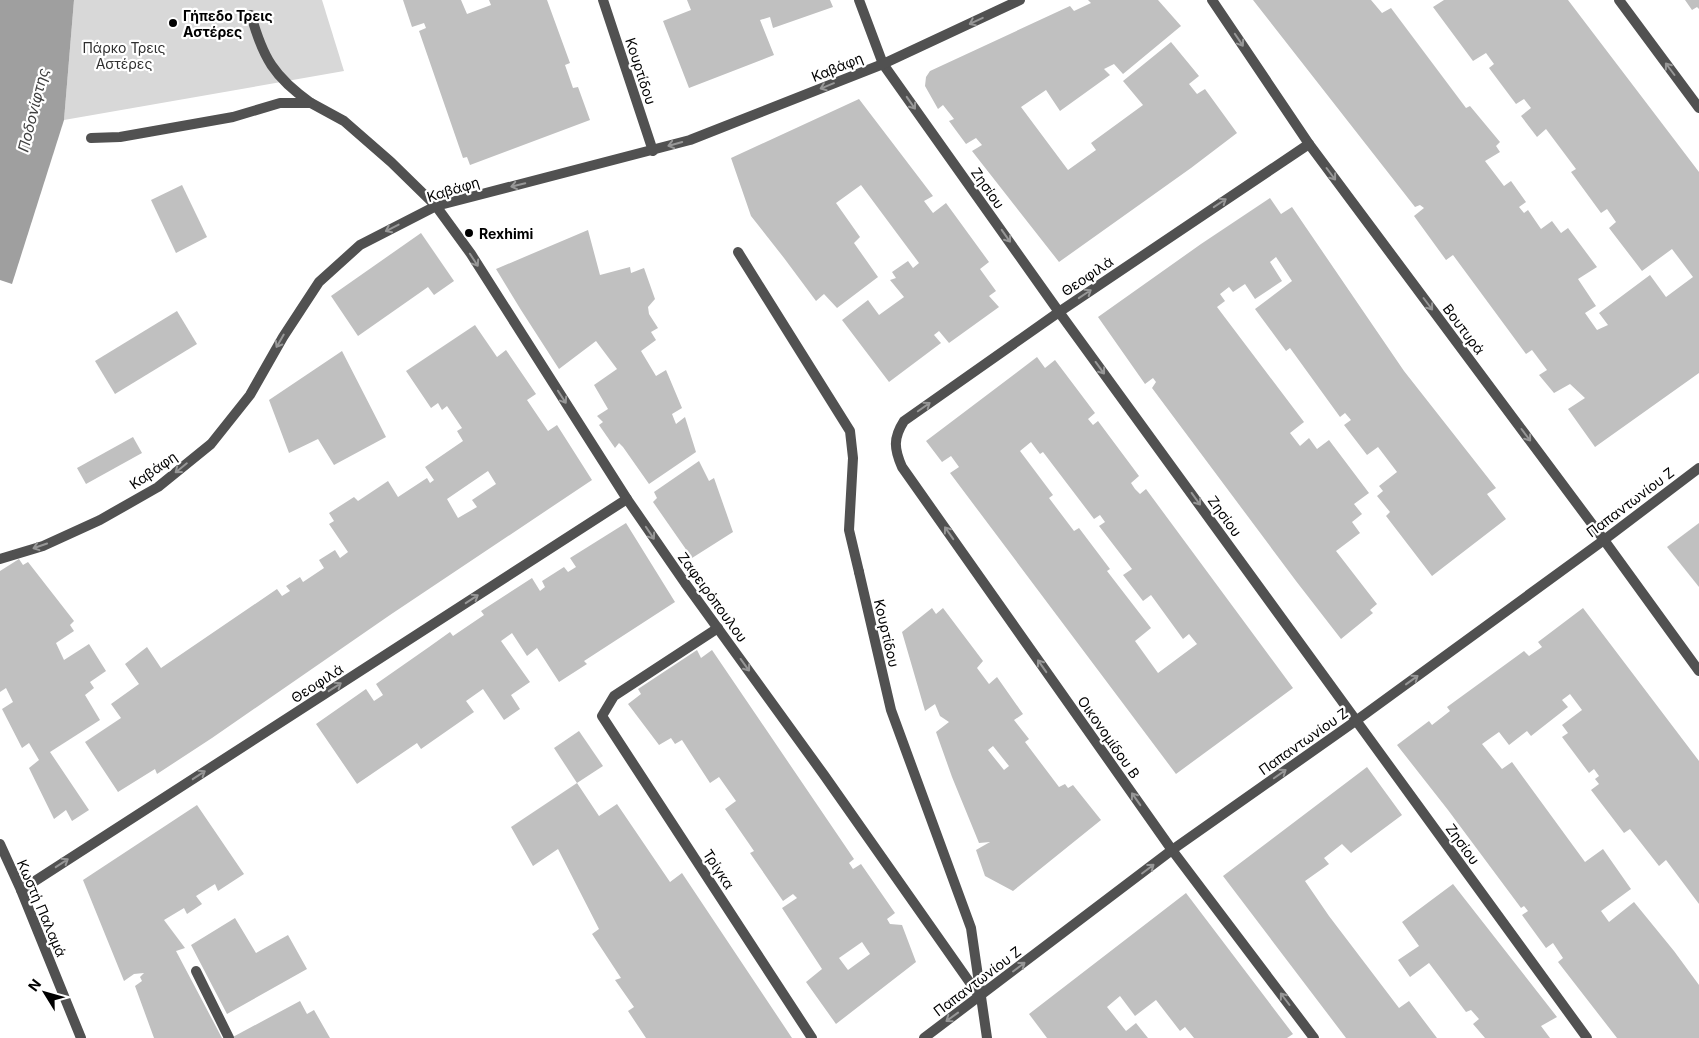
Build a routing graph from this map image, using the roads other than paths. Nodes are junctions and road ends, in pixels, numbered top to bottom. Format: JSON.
{"nodes":[{"id":1,"x":604,"y":0,"type":"edge"},
{"id":2,"x":859,"y":0,"type":"edge"},
{"id":3,"x":1020,"y":0,"type":"edge"},
{"id":4,"x":1212,"y":0,"type":"edge"},
{"id":5,"x":1619,"y":0,"type":"edge"},
{"id":6,"x":251,"y":15,"type":"dead end"},
{"id":7,"x":883,"y":64,"type":"junction"},
{"id":8,"x":311,"y":103,"type":"junction"},
{"id":9,"x":1699,"y":108,"type":"edge"},
{"id":10,"x":91,"y":138,"type":"dead end"},
{"id":11,"x":1309,"y":144,"type":"junction"},
{"id":12,"x":653,"y":151,"type":"junction"},
{"id":13,"x":436,"y":206,"type":"junction"},
{"id":14,"x":738,"y":252,"type":"dead end"},
{"id":15,"x":1060,"y":312,"type":"junction"},
{"id":16,"x":896,"y":444,"type":"joint"},
{"id":17,"x":1699,"y":468,"type":"edge"},
{"id":18,"x":627,"y":499,"type":"junction"},
{"id":19,"x":1604,"y":540,"type":"junction"},
{"id":20,"x":0,"y":559,"type":"edge"},
{"id":21,"x":718,"y":628,"type":"junction"},
{"id":22,"x":1699,"y":671,"type":"edge"},
{"id":23,"x":1357,"y":720,"type":"junction"},
{"id":24,"x":0,"y":844,"type":"edge"},
{"id":25,"x":1172,"y":850,"type":"junction"},
{"id":26,"x":21,"y":890,"type":"junction"},
{"id":27,"x":196,"y":971,"type":"dead end"},
{"id":28,"x":980,"y":997,"type":"junction"},
{"id":29,"x":81,"y":1038,"type":"edge"},
{"id":30,"x":230,"y":1038,"type":"edge"},
{"id":31,"x":812,"y":1038,"type":"edge"},
{"id":32,"x":924,"y":1038,"type":"edge"},
{"id":33,"x":987,"y":1038,"type":"edge"},
{"id":34,"x":1314,"y":1038,"type":"edge"},
{"id":35,"x":1587,"y":1038,"type":"edge"}],
"edges":[{"from":1,"to":12,"type":"street","name":"Κουρτίδου"},
{"from":2,"to":7,"type":"street","name":"Ζησίου"},
{"from":3,"to":7,"type":"street","name":"Καβάφη","one_way":true},
{"from":4,"to":11,"type":"street","name":"Βουτυρά","one_way":true},
{"from":9,"to":5,"type":"street","one_way":true},
{"from":6,"to":8,"type":"street","name":"Ζαφειρόπουλου"},
{"from":7,"to":12,"type":"street","name":"Καβάφη","one_way":true},
{"from":7,"to":15,"type":"street","name":"Ζησίου","one_way":true},
{"from":8,"to":10,"type":"street"},
{"from":8,"to":13,"type":"street","name":"Ζαφειρόπουλου"},
{"from":15,"to":11,"type":"street","name":"Θεοφιλά","one_way":true},
{"from":11,"to":19,"type":"street","name":"Βουτυρά","one_way":true},
{"from":12,"to":13,"type":"street","name":"Καβάφη","one_way":true},
{"from":13,"to":18,"type":"street","name":"Ζαφειρόπουλου","one_way":true},
{"from":13,"to":20,"type":"street","name":"Καβάφη","one_way":true},
{"from":14,"to":28,"type":"street","name":"Κουρτίδου"},
{"from":16,"to":15,"type":"street","name":"Θεοφιλά","one_way":true},
{"from":15,"to":23,"type":"street","name":"Ζησίου","one_way":true},
{"from":25,"to":16,"type":"street","name":"Οικονομίδου Β","one_way":true},
{"from":17,"to":19,"type":"street","name":"Παπαντωνίου Ζ"},
{"from":18,"to":21,"type":"street","name":"Ζαφειρόπουλου","one_way":true},
{"from":26,"to":18,"type":"street","name":"Θεοφιλά","one_way":true},
{"from":19,"to":22,"type":"street","name":"Βουτυρά"},
{"from":23,"to":19,"type":"street","name":"Παπαντωνίου Ζ","one_way":true},
{"from":21,"to":28,"type":"street","name":"Ζαφειρόπουλου","one_way":true},
{"from":21,"to":31,"type":"street","name":"Τρίγκα"},
{"from":25,"to":23,"type":"street","name":"Παπαντωνίου Ζ","one_way":true},
{"from":23,"to":35,"type":"street","name":"Ζησίου"},
{"from":24,"to":26,"type":"street","name":"Κωστή Παλαμά"},
{"from":28,"to":25,"type":"street","name":"Παπαντωνίου Ζ","one_way":true},
{"from":34,"to":25,"type":"street","name":"Οικονομίδου Β","one_way":true},
{"from":26,"to":29,"type":"street","name":"Κωστή Παλαμά"},
{"from":27,"to":30,"type":"street"},
{"from":28,"to":32,"type":"street","name":"Παπαντωνίου Ζ","one_way":true},
{"from":28,"to":33,"type":"street","name":"Κουρτίδου"}]}
